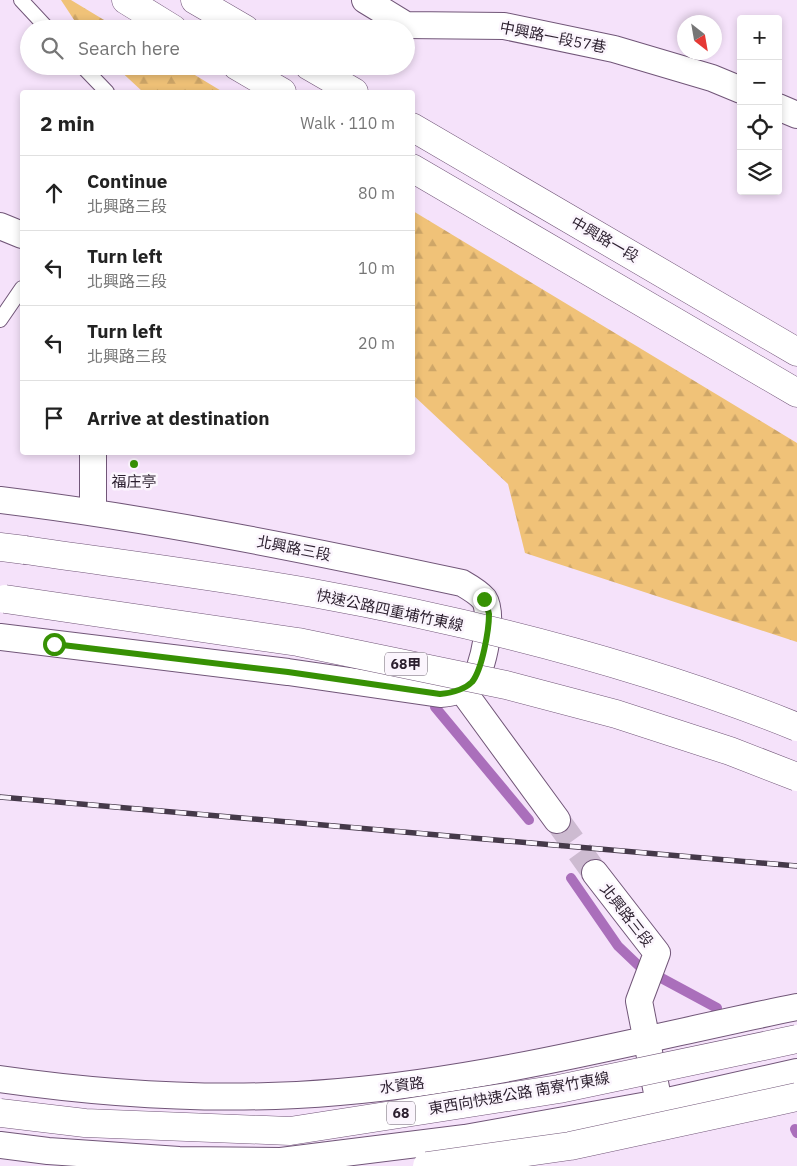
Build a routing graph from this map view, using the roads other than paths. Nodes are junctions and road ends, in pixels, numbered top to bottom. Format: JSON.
{"nodes":[{"id":1,"x":21,"y":0,"type":"edge"},
{"id":2,"x":126,"y":0,"type":"edge"},
{"id":3,"x":196,"y":0,"type":"edge"},
{"id":4,"x":365,"y":0,"type":"edge"},
{"id":5,"x":40,"y":20,"type":"edge"},
{"id":6,"x":158,"y":20,"type":"edge"},
{"id":7,"x":230,"y":20,"type":"edge"},
{"id":8,"x":398,"y":20,"type":"edge"},
{"id":9,"x":415,"y":25,"type":"edge"},
{"id":10,"x":91,"y":75,"type":"edge"},
{"id":11,"x":253,"y":75,"type":"edge"},
{"id":12,"x":325,"y":75,"type":"edge"},
{"id":13,"x":737,"y":88,"type":"edge"},
{"id":14,"x":105,"y":90,"type":"edge"},
{"id":15,"x":279,"y":90,"type":"edge"},
{"id":16,"x":351,"y":90,"type":"edge"},
{"id":17,"x":782,"y":109,"type":"edge"},
{"id":18,"x":797,"y":115,"type":"edge"},
{"id":19,"x":415,"y":129,"type":"edge"},
{"id":20,"x":415,"y":170,"type":"edge"},
{"id":21,"x":0,"y":226,"type":"edge"},
{"id":22,"x":20,"y":234,"type":"edge"},
{"id":23,"x":20,"y":291,"type":"edge"},
{"id":24,"x":0,"y":320,"type":"edge"},
{"id":25,"x":797,"y":352,"type":"edge"},
{"id":26,"x":797,"y":394,"type":"edge"},
{"id":27,"x":93,"y":455,"type":"edge"},
{"id":28,"x":0,"y":500,"type":"edge"},
{"id":29,"x":93,"y":511,"type":"junction"},
{"id":30,"x":12,"y":549,"type":"edge"},
{"id":31,"x":2,"y":599,"type":"edge"},
{"id":32,"x":0,"y":637,"type":"edge"},
{"id":33,"x":462,"y":690,"type":"junction"},
{"id":34,"x":797,"y":727,"type":"edge"},
{"id":35,"x":797,"y":777,"type":"edge"},
{"id":36,"x":557,"y":820,"type":"tunnel mouth"},
{"id":37,"x":595,"y":873,"type":"tunnel mouth"},
{"id":38,"x":797,"y":1007,"type":"edge"},
{"id":39,"x":648,"y":1038,"type":"junction"},
{"id":40,"x":797,"y":1039,"type":"edge"},
{"id":41,"x":797,"y":1072,"type":"edge"},
{"id":42,"x":0,"y":1079,"type":"edge"},
{"id":43,"x":797,"y":1097,"type":"edge"},
{"id":44,"x":659,"y":1103,"type":"junction"},
{"id":45,"x":0,"y":1113,"type":"edge"},
{"id":46,"x":0,"y":1145,"type":"edge"},
{"id":47,"x":428,"y":1166,"type":"edge"}],
"edges":[{"from":1,"to":5,"type":"lane"},
{"from":2,"to":6,"type":"main road"},
{"from":3,"to":7,"type":"main road"},
{"from":4,"to":8,"type":"street","name":"中興路一段57巷"},
{"from":9,"to":13,"type":"street","name":"中興路一段57巷"},
{"from":10,"to":14,"type":"lane"},
{"from":11,"to":15,"type":"main road"},
{"from":12,"to":16,"type":"main road"},
{"from":17,"to":18,"type":"street"},
{"from":19,"to":25,"type":"main road","name":"中興路一段"},
{"from":20,"to":26,"type":"main road"},
{"from":21,"to":22,"type":"street"},
{"from":23,"to":24,"type":"lane"},
{"from":27,"to":29,"type":"street"},
{"from":28,"to":29,"type":"street","name":"北興路三段"},
{"from":29,"to":33,"type":"street","name":"北興路三段"},
{"from":30,"to":34,"type":"main road","name":"快速公路四重埔竹東線","bridge":true},
{"from":31,"to":35,"type":"main road","number":"68甲","bridge":true},
{"from":32,"to":33,"type":"street"},
{"from":33,"to":36,"type":"street"},
{"from":37,"to":39,"type":"street","name":"北興路三段"},
{"from":38,"to":39,"type":"street","name":"水資路"},
{"from":39,"to":42,"type":"street","name":"水資路"},
{"from":39,"to":44,"type":"street","name":"北興路三段"},
{"from":40,"to":45,"type":"main road","name":"東西向快速公路 南寮竹東線","number":"68","bridge":true},
{"from":41,"to":44,"type":"street"},
{"from":43,"to":47,"type":"main road","bridge":true},
{"from":44,"to":46,"type":"street"}]}
